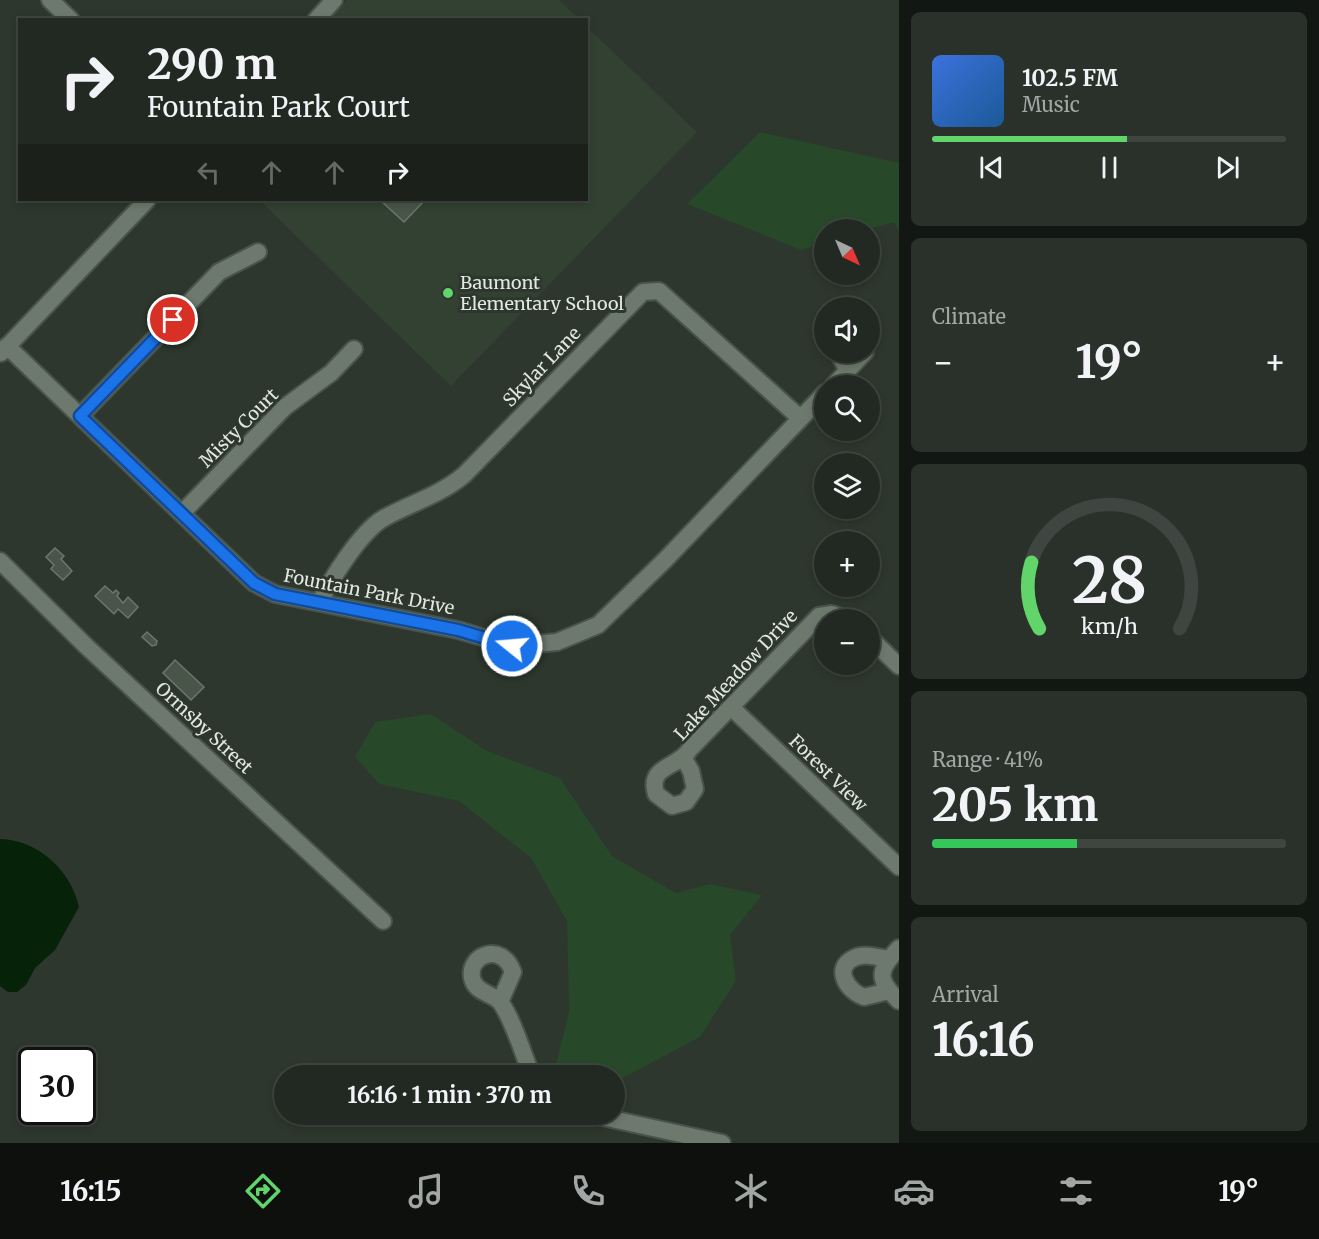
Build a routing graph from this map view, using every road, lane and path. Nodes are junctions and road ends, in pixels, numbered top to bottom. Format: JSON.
{"nodes":[{"id":1,"x":50,"y":0,"type":"edge"},
{"id":2,"x":334,"y":0,"type":"edge"},
{"id":3,"x":69,"y":18,"type":"edge"},
{"id":4,"x":318,"y":18,"type":"edge"},
{"id":5,"x":146,"y":201,"type":"edge"},
{"id":6,"x":258,"y":252,"type":"dead end"},
{"id":7,"x":3,"y":350,"type":"edge"},
{"id":8,"x":354,"y":350,"type":"dead end"},
{"id":9,"x":844,"y":363,"type":"edge"},
{"id":10,"x":856,"y":363,"type":"edge"},
{"id":11,"x":848,"y":371,"type":"junction"},
{"id":12,"x":844,"y":375,"type":"edge"},
{"id":13,"x":814,"y":404,"type":"edge"},
{"id":14,"x":80,"y":416,"type":"junction"},
{"id":15,"x":800,"y":418,"type":"junction"},
{"id":16,"x":182,"y":513,"type":"junction"},
{"id":17,"x":0,"y":561,"type":"edge"},
{"id":18,"x":320,"y":602,"type":"junction"},
{"id":19,"x":814,"y":621,"type":"edge"},
{"id":20,"x":880,"y":648,"type":"edge"},
{"id":21,"x":899,"y":666,"type":"edge"},
{"id":22,"x":731,"y":706,"type":"junction"},
{"id":23,"x":684,"y":759,"type":"dead end"},
{"id":24,"x":899,"y":867,"type":"edge"},
{"id":25,"x":383,"y":921,"type":"dead end"},
{"id":26,"x":894,"y":953,"type":"edge"},
{"id":27,"x":894,"y":996,"type":"edge"},
{"id":28,"x":500,"y":1002,"type":"dead end"},
{"id":29,"x":527,"y":1065,"type":"edge"},
{"id":30,"x":625,"y":1122,"type":"edge"},
{"id":31,"x":722,"y":1143,"type":"edge"}],
"edges":[{"from":1,"to":3,"type":"street"},
{"from":2,"to":4,"type":"street"},
{"from":5,"to":7,"type":"street"},
{"from":6,"to":14,"type":"street"},
{"from":7,"to":14,"type":"street","name":"Fountain Park Drive"},
{"from":8,"to":16,"type":"street","name":"Misty Court"},
{"from":9,"to":11,"type":"street"},
{"from":10,"to":11,"type":"street"},
{"from":11,"to":12,"type":"street"},
{"from":13,"to":15,"type":"street","name":"Fountain Park Drive"},
{"from":14,"to":16,"type":"street","name":"Fountain Park Drive"},
{"from":15,"to":18,"type":"street","name":"Fountain Park Drive"},
{"from":15,"to":18,"type":"street","name":"Skylar Lane"},
{"from":16,"to":18,"type":"street","name":"Fountain Park Drive"},
{"from":17,"to":25,"type":"street","name":"Ormsby Street"},
{"from":19,"to":22,"type":"street","name":"Lake Meadow Drive"},
{"from":20,"to":21,"type":"street"},
{"from":22,"to":23,"type":"street","name":"Lake Meadow Drive"},
{"from":22,"to":24,"type":"street","name":"Forest View"},
{"from":26,"to":27,"type":"street"},
{"from":26,"to":27,"type":"street"},
{"from":28,"to":29,"type":"street"},
{"from":30,"to":31,"type":"street"}]}
